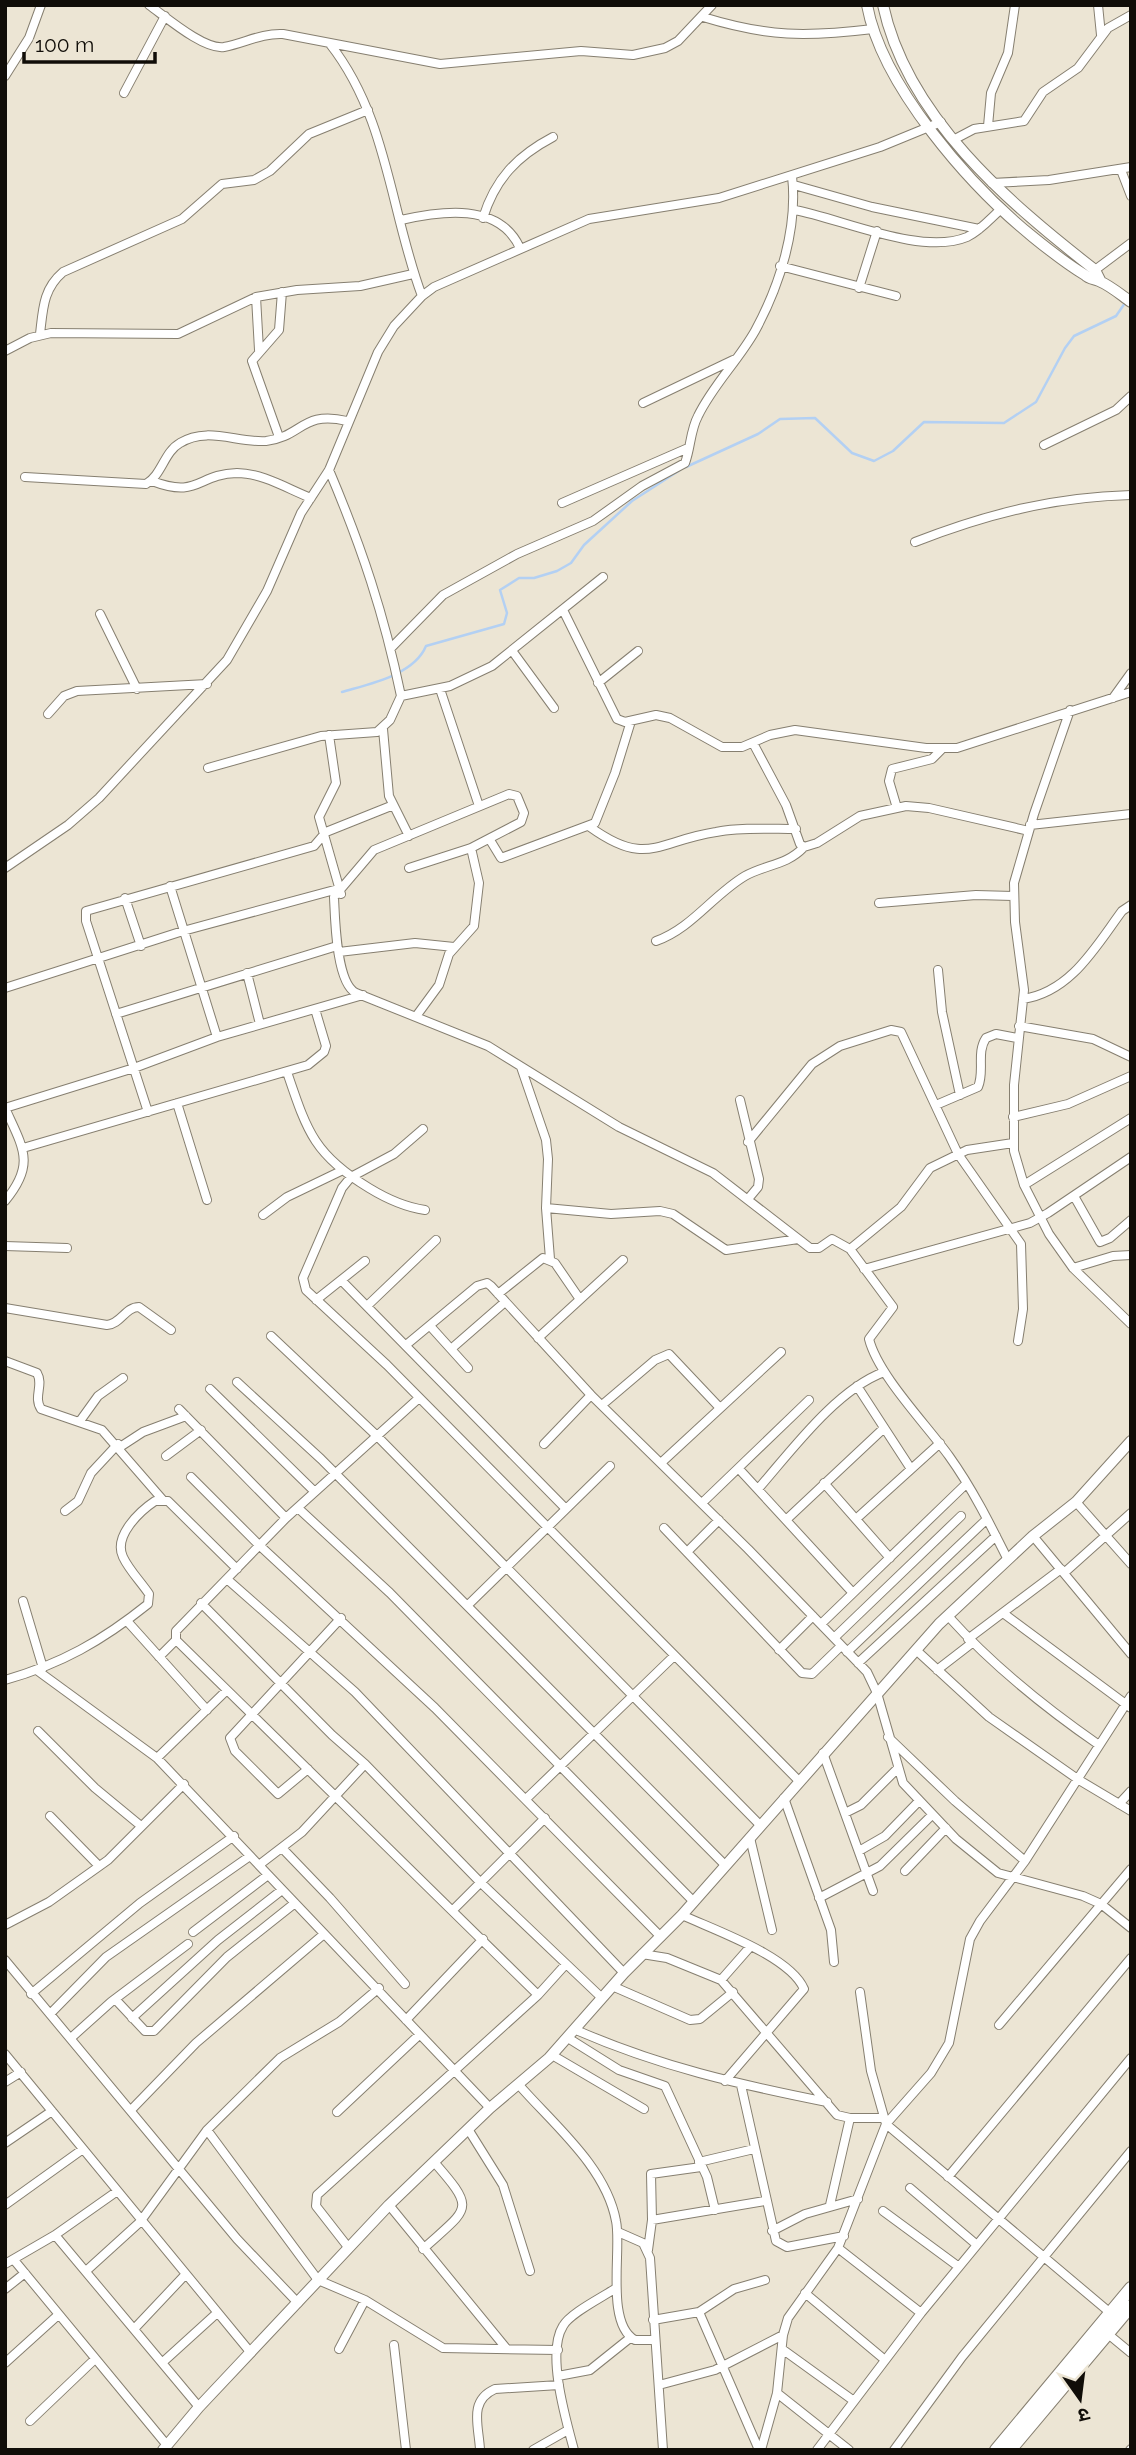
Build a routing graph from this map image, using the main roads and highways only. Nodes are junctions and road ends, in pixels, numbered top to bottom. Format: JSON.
{"nodes":[{"id":1,"x":1131,"y":2288,"type":"edge"},
{"id":2,"x":1131,"y":2306,"type":"edge"},
{"id":3,"x":1114,"y":2317,"type":"junction"},
{"id":4,"x":996,"y":2450,"type":"edge"},
{"id":5,"x":1010,"y":2450,"type":"edge"}],
"edges":[{"from":1,"to":3,"type":"main road"},
{"from":2,"to":3,"type":"main road"},
{"from":3,"to":4,"type":"main road"},
{"from":3,"to":5,"type":"main road"}]}
